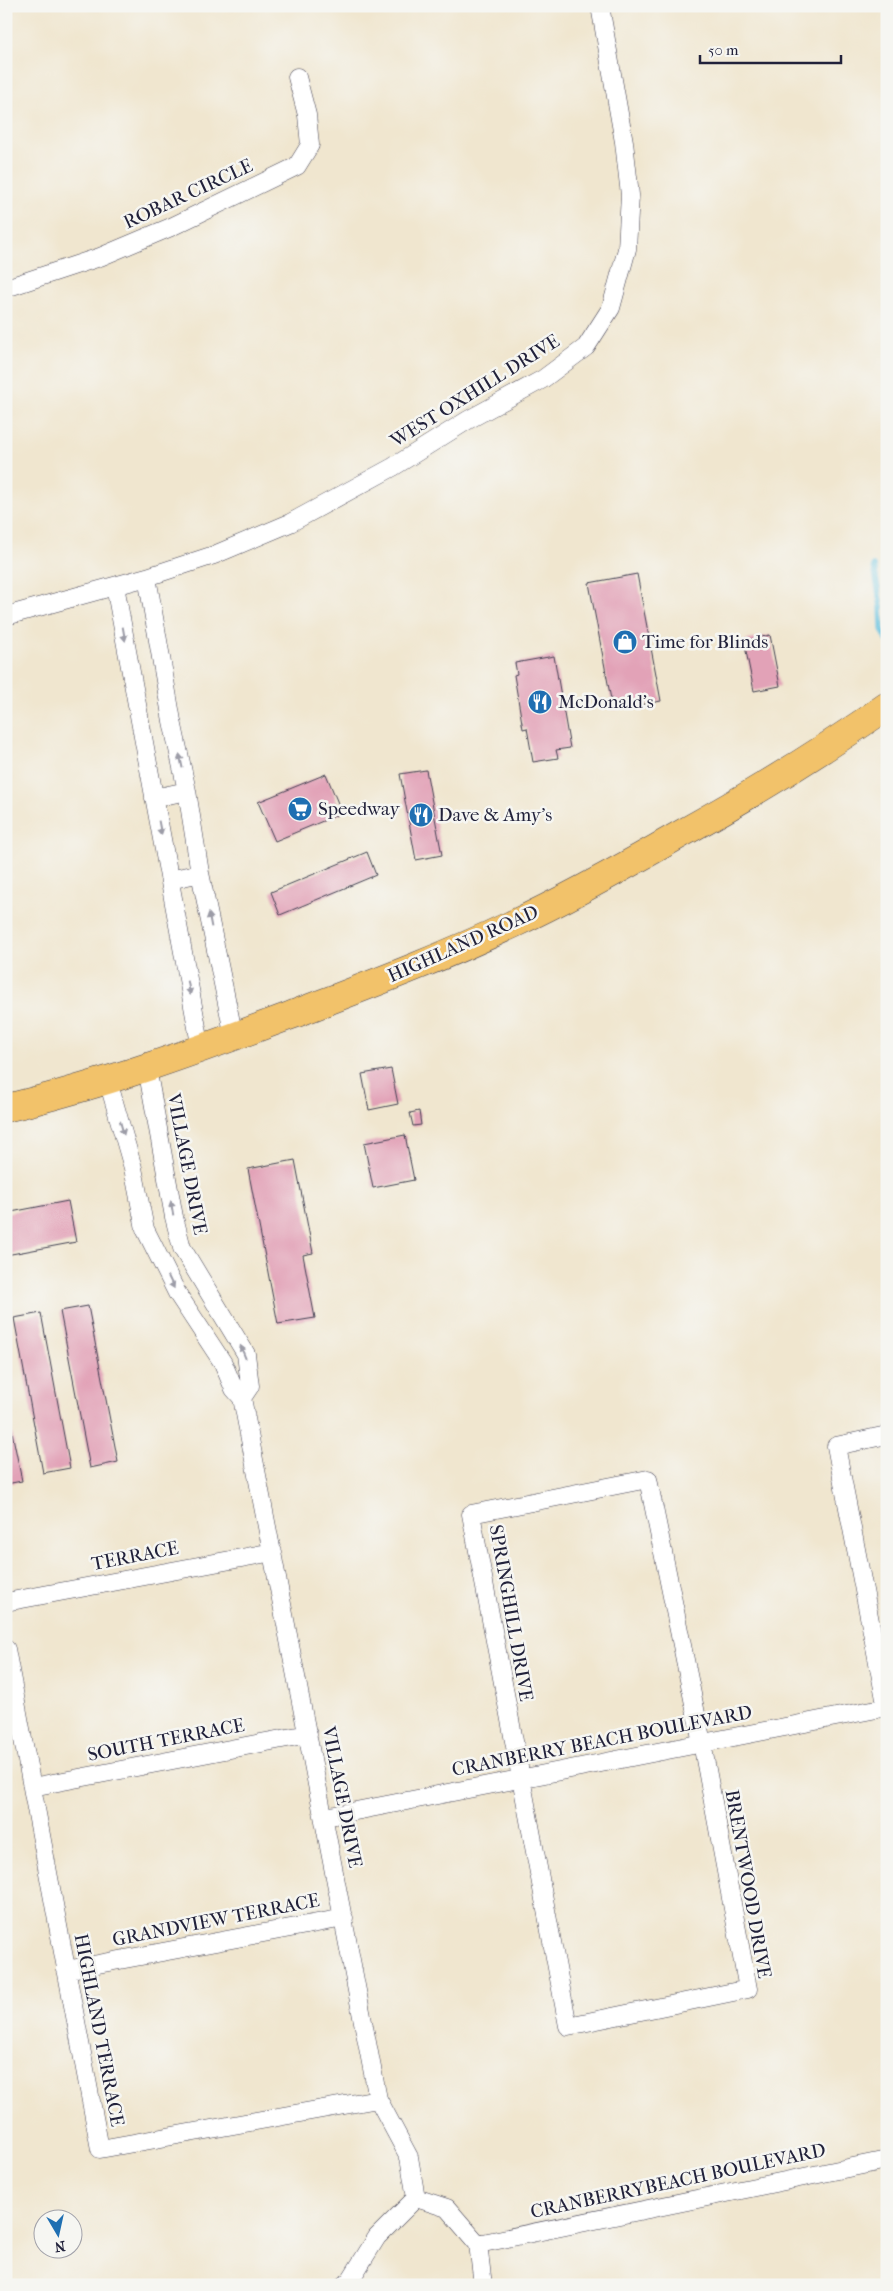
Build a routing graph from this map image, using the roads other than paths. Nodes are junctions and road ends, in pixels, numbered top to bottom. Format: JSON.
{"nodes":[{"id":1,"x":600,"y":6,"type":"edge"},
{"id":2,"x":297,"y":77,"type":"dead end"},
{"id":3,"x":6,"y":288,"type":"edge"},
{"id":4,"x":147,"y":577,"type":"junction"},
{"id":5,"x":115,"y":586,"type":"junction"},
{"id":6,"x":6,"y":616,"type":"edge"},
{"id":7,"x":887,"y":706,"type":"edge"},
{"id":8,"x":187,"y":791,"type":"junction"},
{"id":9,"x":154,"y":798,"type":"junction"},
{"id":10,"x":200,"y":874,"type":"junction"},
{"id":11,"x":170,"y":880,"type":"junction"},
{"id":12,"x":234,"y":1037,"type":"junction"},
{"id":13,"x":201,"y":1049,"type":"junction"},
{"id":14,"x":147,"y":1068,"type":"junction"},
{"id":15,"x":108,"y":1081,"type":"junction"},
{"id":16,"x":6,"y":1108,"type":"edge"},
{"id":17,"x":242,"y":1398,"type":"junction"},
{"id":18,"x":887,"y":1435,"type":"edge"},
{"id":19,"x":273,"y":1552,"type":"junction"},
{"id":20,"x":6,"y":1602,"type":"edge"},
{"id":21,"x":6,"y":1649,"type":"edge"},
{"id":22,"x":887,"y":1708,"type":"edge"},
{"id":23,"x":308,"y":1734,"type":"junction"},
{"id":24,"x":702,"y":1744,"type":"junction"},
{"id":25,"x":520,"y":1779,"type":"junction"},
{"id":26,"x":32,"y":1787,"type":"junction"},
{"id":27,"x":325,"y":1817,"type":"junction"},
{"id":28,"x":344,"y":1918,"type":"junction"},
{"id":29,"x":66,"y":1970,"type":"junction"},
{"id":30,"x":378,"y":2099,"type":"junction"},
{"id":31,"x":887,"y":2160,"type":"edge"},
{"id":32,"x":416,"y":2198,"type":"junction"},
{"id":33,"x":478,"y":2244,"type":"junction"},
{"id":34,"x":344,"y":2285,"type":"edge"},
{"id":35,"x":483,"y":2285,"type":"edge"}],
"edges":[{"from":1,"to":4,"type":"street","name":"WEST OXHILL DRIVE"},
{"from":2,"to":3,"type":"street","name":"ROBAR CIRCLE"},
{"from":4,"to":5,"type":"street","name":"WEST OXHILL DRIVE"},
{"from":8,"to":4,"type":"street","one_way":true},
{"from":5,"to":6,"type":"street","name":"WEST OXHILL DRIVE"},
{"from":5,"to":9,"type":"street","one_way":true},
{"from":7,"to":12,"type":"highway","name":"HIGHLAND ROAD"},
{"from":8,"to":9,"type":"street"},
{"from":8,"to":10,"type":"street"},
{"from":9,"to":11,"type":"street","one_way":true},
{"from":10,"to":11,"type":"street"},
{"from":12,"to":10,"type":"street","one_way":true},
{"from":11,"to":13,"type":"street","one_way":true},
{"from":12,"to":13,"type":"highway","name":"HIGHLAND ROAD"},
{"from":13,"to":14,"type":"highway","name":"HIGHLAND ROAD"},
{"from":14,"to":15,"type":"highway","name":"HIGHLAND ROAD"},
{"from":17,"to":14,"type":"street","name":"VILLAGE DRIVE","one_way":true},
{"from":15,"to":16,"type":"highway","name":"HIGHLAND ROAD"},
{"from":15,"to":17,"type":"street","name":"VILLAGE DRIVE","one_way":true},
{"from":17,"to":19,"type":"street","name":"VILLAGE DRIVE"},
{"from":18,"to":22,"type":"street"},
{"from":19,"to":20,"type":"street","name":"TERRACE"},
{"from":19,"to":23,"type":"street","name":"VILLAGE DRIVE"},
{"from":21,"to":26,"type":"street"},
{"from":22,"to":24,"type":"street","name":"CRANBERRY BEACH BOULEVARD"},
{"from":23,"to":26,"type":"street","name":"SOUTH TERRACE"},
{"from":23,"to":27,"type":"street","name":"VILLAGE DRIVE"},
{"from":24,"to":25,"type":"street","name":"CRANBERRY BEACH BOULEVARD"},
{"from":24,"to":25,"type":"street","name":"BRENTWOOD DRIVE"},
{"from":24,"to":25,"type":"street","name":"SPRINGHILL DRIVE"},
{"from":25,"to":27,"type":"street","name":"CRANBERRY BEACH BOULEVARD"},
{"from":26,"to":29,"type":"street","name":"HIGHLAND TERRACE"},
{"from":27,"to":28,"type":"street","name":"VILLAGE DRIVE"},
{"from":28,"to":29,"type":"street","name":"GRANDVIEW TERRACE"},
{"from":28,"to":30,"type":"street","name":"VILLAGE DRIVE"},
{"from":29,"to":30,"type":"street","name":"HIGHLAND TERRACE"},
{"from":30,"to":32,"type":"street","name":"VILLAGE DRIVE"},
{"from":31,"to":33,"type":"street","name":"CRANBERRYBEACH BOULEVARD"},
{"from":32,"to":33,"type":"street"},
{"from":32,"to":34,"type":"street"},
{"from":33,"to":35,"type":"street"}]}
